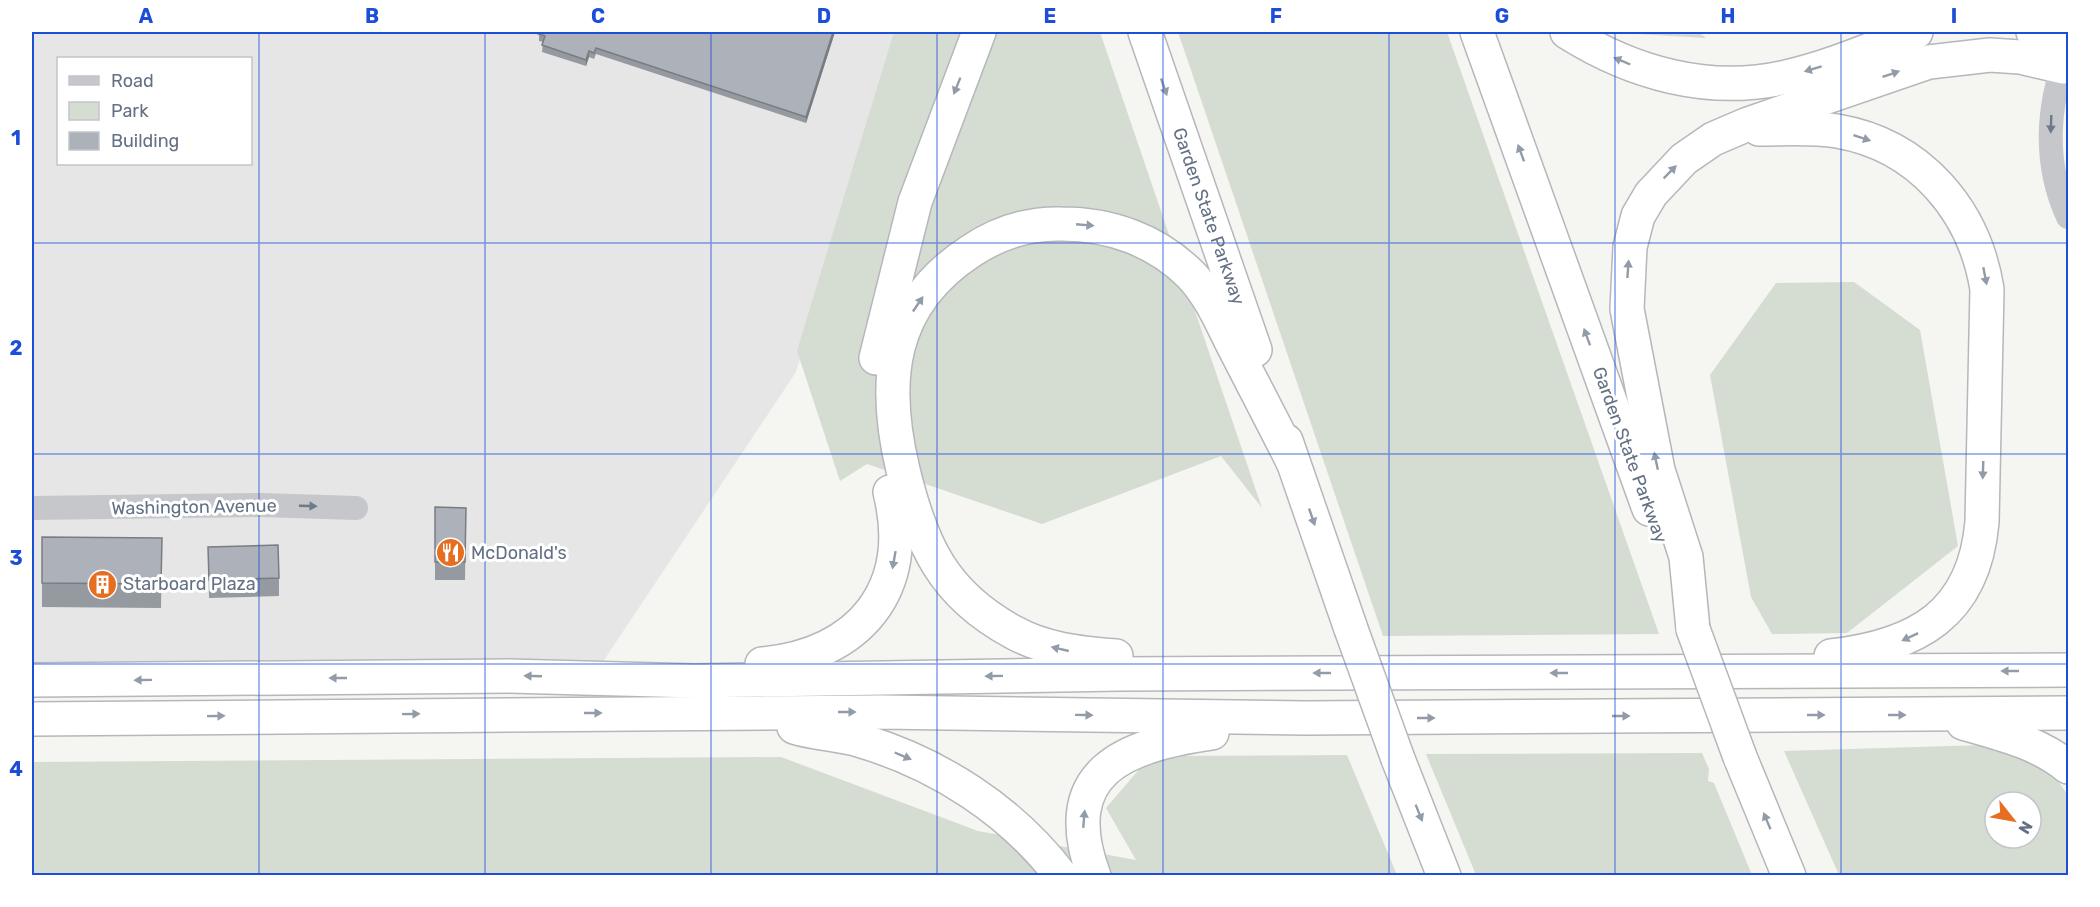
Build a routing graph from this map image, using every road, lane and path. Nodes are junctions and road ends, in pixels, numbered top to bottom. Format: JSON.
{"nodes":[{"id":1,"x":979,"y":32,"type":"edge"},
{"id":2,"x":1145,"y":32,"type":"edge"},
{"id":3,"x":1477,"y":32,"type":"edge"},
{"id":4,"x":1567,"y":32,"type":"edge"},
{"id":5,"x":1939,"y":32,"type":"edge"},
{"id":6,"x":2033,"y":32,"type":"edge"},
{"id":7,"x":1902,"y":37,"type":"edge"},
{"id":8,"x":2066,"y":53,"type":"edge"},
{"id":9,"x":1737,"y":128,"type":"junction"},
{"id":10,"x":2068,"y":217,"type":"edge"},
{"id":11,"x":1293,"y":462,"type":"junction"},
{"id":12,"x":32,"y":508,"type":"edge"},
{"id":13,"x":356,"y":508,"type":"dead end"},
{"id":14,"x":1693,"y":629,"type":"junction"},
{"id":15,"x":32,"y":665,"type":"edge"},
{"id":16,"x":2068,"y":670,"type":"edge"},
{"id":17,"x":1744,"y":672,"type":"junction"},
{"id":18,"x":1200,"y":674,"type":"junction"},
{"id":19,"x":592,"y":678,"type":"junction"},
{"id":20,"x":32,"y":680,"type":"edge"},
{"id":21,"x":72,"y":680,"type":"junction"},
{"id":22,"x":746,"y":712,"type":"junction"},
{"id":23,"x":2068,"y":713,"type":"edge"},
{"id":24,"x":1935,"y":715,"type":"junction"},
{"id":25,"x":1305,"y":718,"type":"junction"},
{"id":26,"x":32,"y":719,"type":"edge"},
{"id":27,"x":2068,"y":767,"type":"edge"},
{"id":28,"x":1061,"y":876,"type":"edge"},
{"id":29,"x":1094,"y":876,"type":"edge"},
{"id":30,"x":1444,"y":876,"type":"edge"},
{"id":31,"x":1789,"y":876,"type":"edge"}],
"edges":[{"from":1,"to":19,"type":"highway","one_way":true},
{"from":2,"to":11,"type":"highway","name":"Garden State Parkway","one_way":true},
{"from":14,"to":3,"type":"highway","name":"Garden State Parkway","one_way":true},
{"from":7,"to":4,"type":"highway","one_way":true},
{"from":5,"to":7,"type":"highway"},
{"from":6,"to":8,"type":"highway"},
{"from":9,"to":8,"type":"highway","one_way":true},
{"from":8,"to":10,"type":"street","one_way":true},
{"from":14,"to":9,"type":"highway","one_way":true},
{"from":9,"to":17,"type":"highway","one_way":true},
{"from":18,"to":11,"type":"highway","one_way":true},
{"from":11,"to":30,"type":"highway","name":"Garden State Parkway","one_way":true,"bridge":true},
{"from":12,"to":13,"type":"street","name":"Washington Avenue","one_way":true},
{"from":31,"to":14,"type":"highway","name":"Garden State Parkway","one_way":true,"bridge":true},
{"from":15,"to":21,"type":"street"},
{"from":16,"to":17,"type":"highway","one_way":true},
{"from":17,"to":18,"type":"highway","one_way":true},
{"from":18,"to":19,"type":"highway","one_way":true},
{"from":19,"to":21,"type":"highway","one_way":true},
{"from":20,"to":21,"type":"highway"},
{"from":22,"to":25,"type":"highway","one_way":true},
{"from":26,"to":22,"type":"highway","one_way":true},
{"from":22,"to":28,"type":"highway","one_way":true},
{"from":23,"to":24,"type":"highway"},
{"from":25,"to":24,"type":"highway","one_way":true},
{"from":24,"to":27,"type":"highway"},
{"from":29,"to":25,"type":"highway","one_way":true}]}
